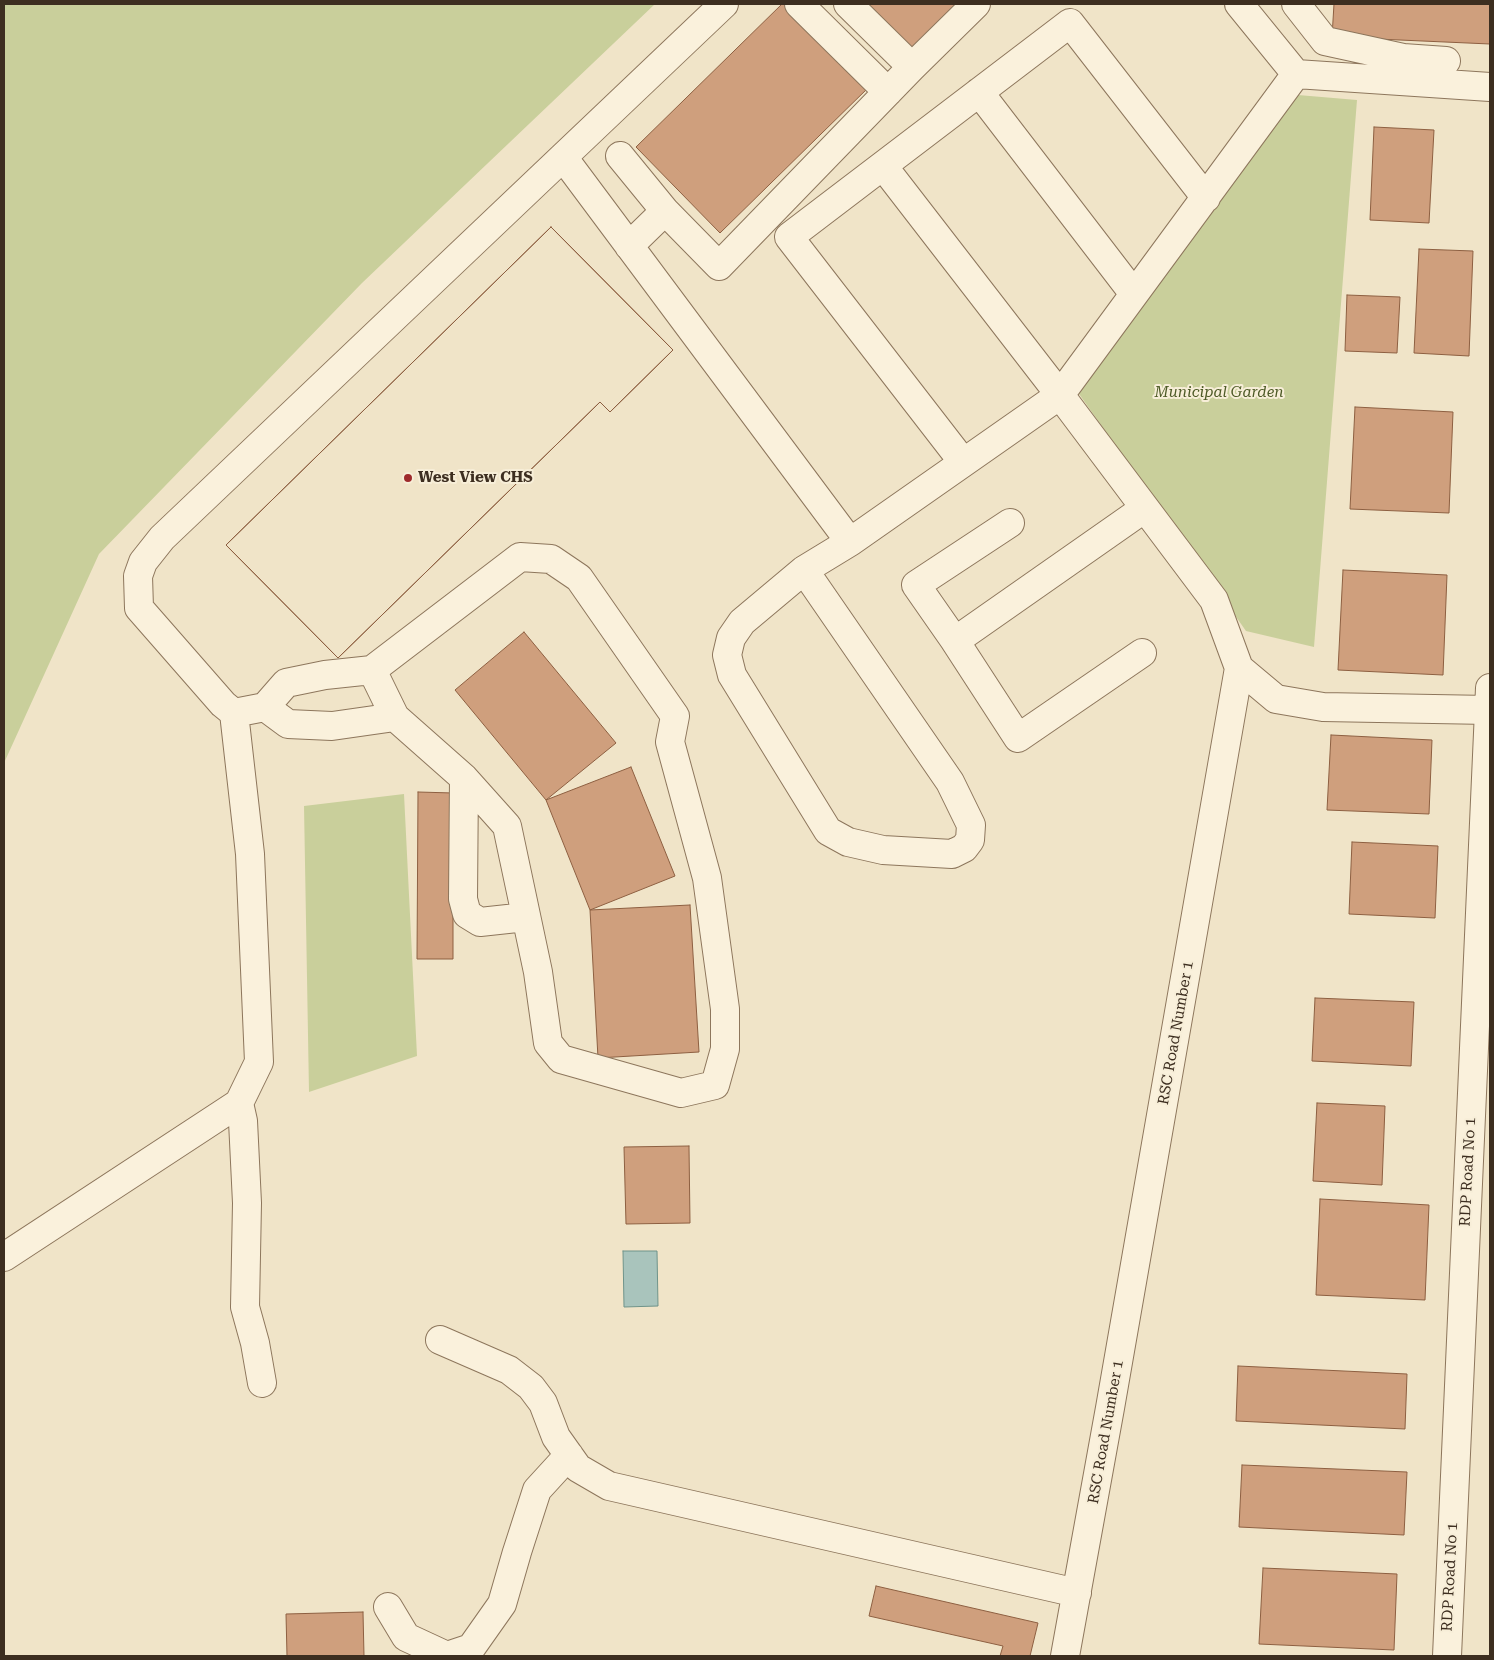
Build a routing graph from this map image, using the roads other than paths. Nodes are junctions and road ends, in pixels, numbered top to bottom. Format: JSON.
{"nodes":[{"id":1,"x":724,"y":4,"type":"edge"},
{"id":2,"x":799,"y":4,"type":"edge"},
{"id":3,"x":848,"y":4,"type":"edge"},
{"id":4,"x":976,"y":4,"type":"edge"},
{"id":5,"x":1239,"y":4,"type":"edge"},
{"id":6,"x":1296,"y":4,"type":"edge"},
{"id":7,"x":1446,"y":61,"type":"dead end"},
{"id":8,"x":912,"y":67,"type":"junction"},
{"id":9,"x":1296,"y":74,"type":"junction"},
{"id":10,"x":1490,"y":86,"type":"edge"},
{"id":11,"x":888,"y":92,"type":"junction"},
{"id":12,"x":979,"y":92,"type":"junction"},
{"id":13,"x":620,"y":156,"type":"dead end"},
{"id":14,"x":563,"y":157,"type":"junction"},
{"id":15,"x":882,"y":166,"type":"junction"},
{"id":16,"x":1206,"y":198,"type":"junction"},
{"id":17,"x":665,"y":211,"type":"junction"},
{"id":18,"x":629,"y":246,"type":"junction"},
{"id":19,"x":1134,"y":294,"type":"junction"},
{"id":20,"x":1060,"y":395,"type":"junction"},
{"id":21,"x":963,"y":462,"type":"junction"},
{"id":22,"x":1145,"y":508,"type":"junction"},
{"id":23,"x":1010,"y":523,"type":"dead end"},
{"id":24,"x":850,"y":542,"type":"junction"},
{"id":25,"x":804,"y":570,"type":"junction"},
{"id":26,"x":955,"y":641,"type":"junction"},
{"id":27,"x":1142,"y":653,"type":"dead end"},
{"id":28,"x":1239,"y":668,"type":"junction"},
{"id":29,"x":372,"y":670,"type":"junction"},
{"id":30,"x":1490,"y":699,"type":"edge"},
{"id":31,"x":265,"y":707,"type":"junction"},
{"id":32,"x":234,"y":713,"type":"junction"},
{"id":33,"x":395,"y":717,"type":"junction"},
{"id":34,"x":464,"y":778,"type":"junction"},
{"id":35,"x":1487,"y":838,"type":"edge"},
{"id":36,"x":526,"y":917,"type":"junction"},
{"id":37,"x":240,"y":1103,"type":"junction"},
{"id":38,"x":4,"y":1257,"type":"edge"},
{"id":39,"x":440,"y":1340,"type":"dead end"},
{"id":40,"x":262,"y":1383,"type":"dead end"},
{"id":41,"x":569,"y":1455,"type":"junction"},
{"id":42,"x":1077,"y":1593,"type":"junction"},
{"id":43,"x":388,"y":1607,"type":"dead end"},
{"id":44,"x":1065,"y":1656,"type":"edge"},
{"id":45,"x":1447,"y":1656,"type":"edge"}],
"edges":[{"from":1,"to":14,"type":"street"},
{"from":2,"to":11,"type":"street"},
{"from":3,"to":8,"type":"street"},
{"from":4,"to":8,"type":"street"},
{"from":5,"to":9,"type":"street"},
{"from":6,"to":7,"type":"street"},
{"from":8,"to":11,"type":"street"},
{"from":9,"to":10,"type":"street"},
{"from":9,"to":16,"type":"street"},
{"from":11,"to":17,"type":"street"},
{"from":12,"to":15,"type":"street"},
{"from":12,"to":16,"type":"street"},
{"from":12,"to":19,"type":"street"},
{"from":13,"to":17,"type":"street"},
{"from":14,"to":18,"type":"street"},
{"from":14,"to":32,"type":"street"},
{"from":15,"to":20,"type":"street"},
{"from":15,"to":21,"type":"street"},
{"from":16,"to":19,"type":"street"},
{"from":17,"to":18,"type":"street"},
{"from":18,"to":24,"type":"street"},
{"from":19,"to":20,"type":"street"},
{"from":20,"to":21,"type":"street"},
{"from":20,"to":22,"type":"street"},
{"from":21,"to":24,"type":"street"},
{"from":22,"to":26,"type":"street"},
{"from":22,"to":28,"type":"street"},
{"from":23,"to":26,"type":"street"},
{"from":24,"to":25,"type":"street"},
{"from":25,"to":25,"type":"street"},
{"from":26,"to":27,"type":"street"},
{"from":28,"to":30,"type":"street"},
{"from":28,"to":42,"type":"street","name":"RSC Road Number 1"},
{"from":29,"to":31,"type":"street"},
{"from":29,"to":33,"type":"street"},
{"from":29,"to":36,"type":"street"},
{"from":30,"to":35,"type":"street","name":"RDP Road No 1"},
{"from":31,"to":32,"type":"street"},
{"from":31,"to":33,"type":"street"},
{"from":32,"to":37,"type":"street"},
{"from":33,"to":34,"type":"street"},
{"from":34,"to":36,"type":"street"},
{"from":34,"to":36,"type":"street"},
{"from":35,"to":45,"type":"street","name":"RDP Road No 1"},
{"from":37,"to":38,"type":"street"},
{"from":37,"to":40,"type":"street"},
{"from":39,"to":41,"type":"street"},
{"from":41,"to":42,"type":"street"},
{"from":41,"to":43,"type":"street"},
{"from":42,"to":44,"type":"street","name":"RSC Road Number 1"}]}
